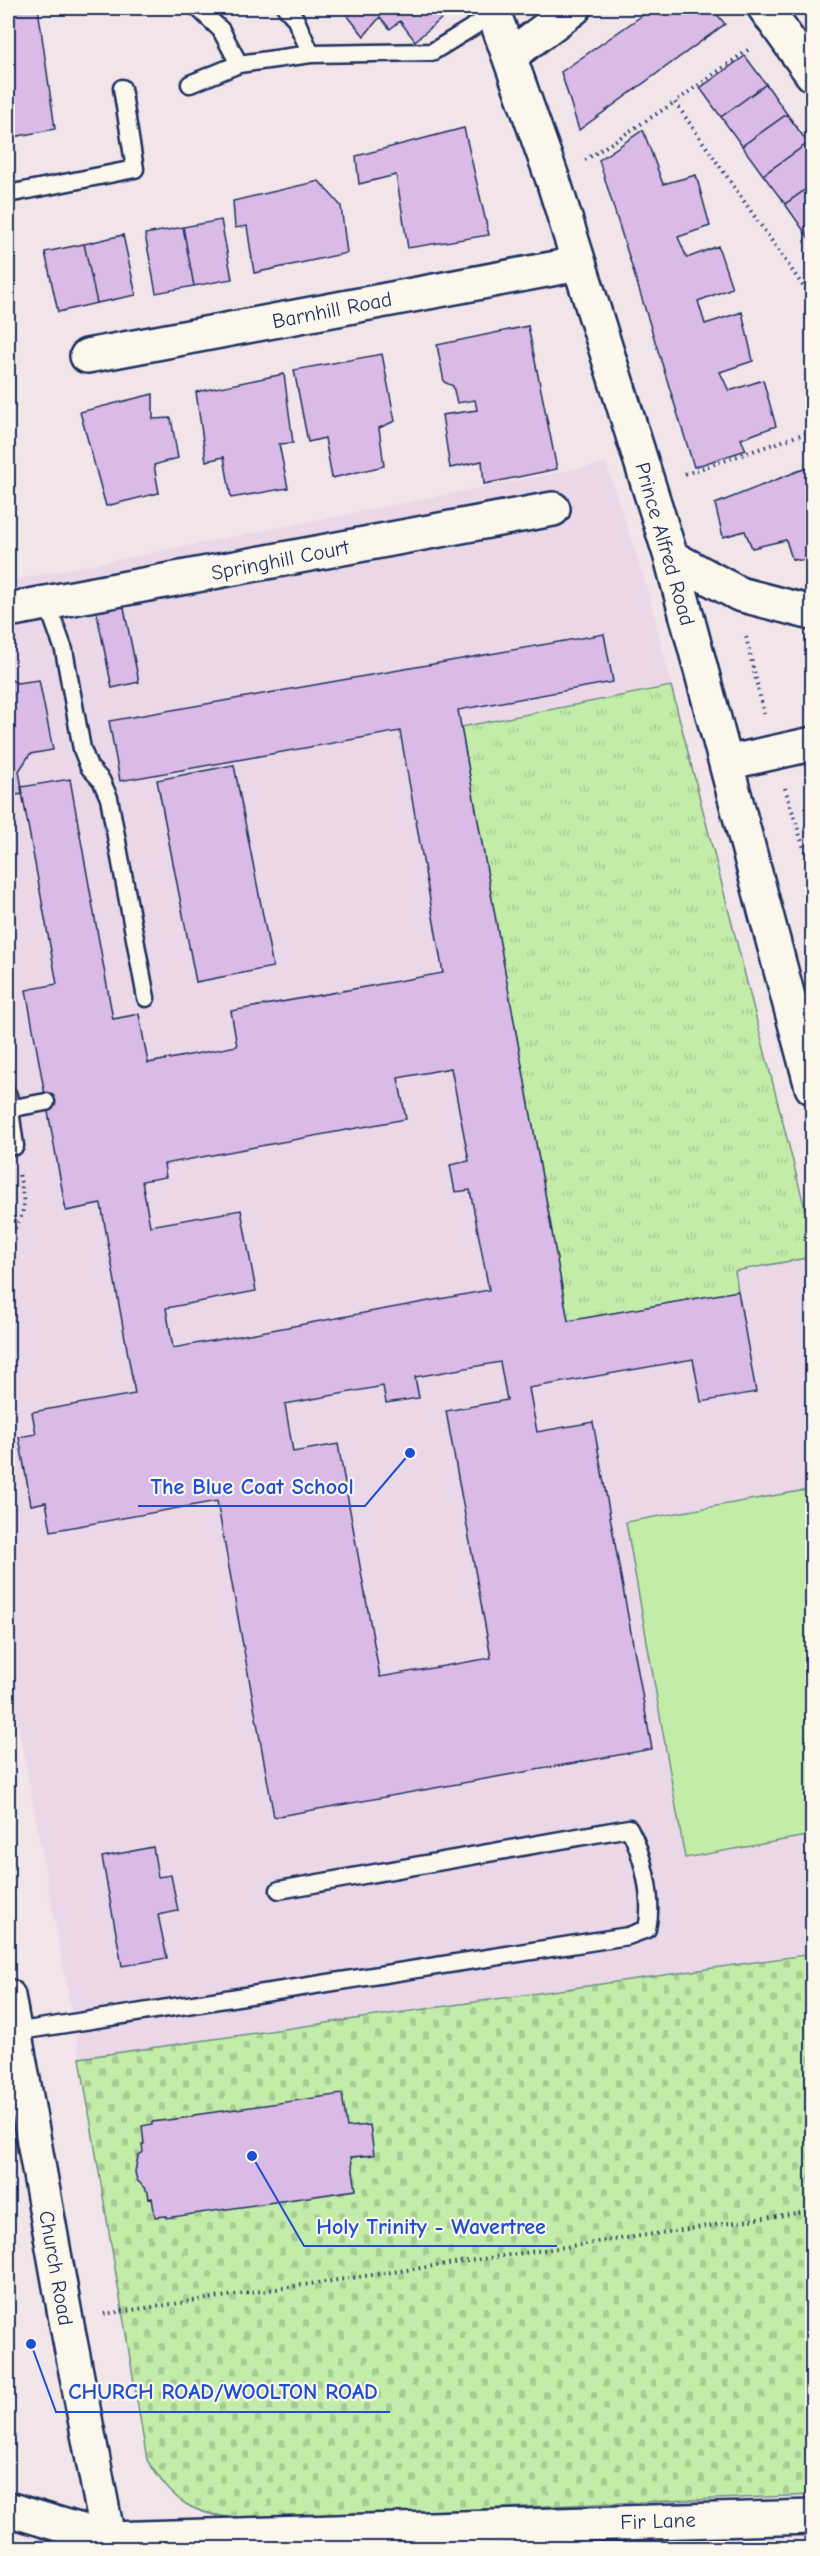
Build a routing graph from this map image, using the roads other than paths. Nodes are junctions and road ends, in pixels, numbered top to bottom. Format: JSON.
{"nodes":[{"id":1,"x":198,"y":8,"type":"edge"},
{"id":2,"x":286,"y":8,"type":"edge"},
{"id":3,"x":574,"y":8,"type":"edge"},
{"id":4,"x":493,"y":11,"type":"edge"},
{"id":5,"x":772,"y":17,"type":"edge"},
{"id":6,"x":311,"y":54,"type":"junction"},
{"id":7,"x":511,"y":55,"type":"junction"},
{"id":8,"x":239,"y":64,"type":"junction"},
{"id":9,"x":813,"y":74,"type":"edge"},
{"id":10,"x":190,"y":84,"type":"dead end"},
{"id":11,"x":122,"y":88,"type":"dead end"},
{"id":12,"x":8,"y":194,"type":"edge"},
{"id":13,"x":578,"y":264,"type":"junction"},
{"id":14,"x":87,"y":356,"type":"dead end"},
{"id":15,"x":553,"y":509,"type":"dead end"},
{"id":16,"x":671,"y":557,"type":"junction"},
{"id":17,"x":47,"y":603,"type":"junction"},
{"id":18,"x":8,"y":610,"type":"edge"},
{"id":19,"x":813,"y":613,"type":"edge"},
{"id":20,"x":813,"y":744,"type":"edge"},
{"id":21,"x":726,"y":763,"type":"junction"},
{"id":22,"x":146,"y":998,"type":"dead end"},
{"id":23,"x":813,"y":1088,"type":"edge"},
{"id":24,"x":46,"y":1102,"type":"dead end"},
{"id":25,"x":8,"y":1104,"type":"edge"},
{"id":26,"x":15,"y":1146,"type":"road end"},
{"id":27,"x":279,"y":1890,"type":"dead end"},
{"id":28,"x":8,"y":1996,"type":"edge"},
{"id":29,"x":14,"y":2032,"type":"junction"},
{"id":30,"x":8,"y":2509,"type":"edge"},
{"id":31,"x":813,"y":2517,"type":"edge"},
{"id":32,"x":109,"y":2544,"type":"edge"}],
"edges":[{"from":1,"to":8,"type":"lane"},
{"from":2,"to":6,"type":"lane"},
{"from":3,"to":7,"type":"street"},
{"from":4,"to":6,"type":"lane"},
{"from":4,"to":7,"type":"street","name":"Prince Alfred Road"},
{"from":5,"to":9,"type":"street"},
{"from":6,"to":8,"type":"lane"},
{"from":7,"to":13,"type":"street","name":"Prince Alfred Road"},
{"from":8,"to":10,"type":"lane"},
{"from":11,"to":12,"type":"lane"},
{"from":13,"to":14,"type":"street","name":"Barnhill Road"},
{"from":13,"to":16,"type":"street","name":"Prince Alfred Road"},
{"from":15,"to":17,"type":"street","name":"Springhill Court"},
{"from":16,"to":19,"type":"street"},
{"from":16,"to":21,"type":"street","name":"Prince Alfred Road"},
{"from":17,"to":18,"type":"street","name":"Springhill Court"},
{"from":17,"to":22,"type":"lane"},
{"from":20,"to":21,"type":"street"},
{"from":21,"to":23,"type":"street","name":"Prince Alfred Road"},
{"from":24,"to":25,"type":"lane"},
{"from":25,"to":26,"type":"lane"},
{"from":27,"to":29,"type":"lane"},
{"from":28,"to":29,"type":"street","name":"Church Road"},
{"from":29,"to":32,"type":"street","name":"Church Road"},
{"from":30,"to":32,"type":"street","name":"Fir Lane"},
{"from":31,"to":32,"type":"street","name":"Fir Lane"}]}
